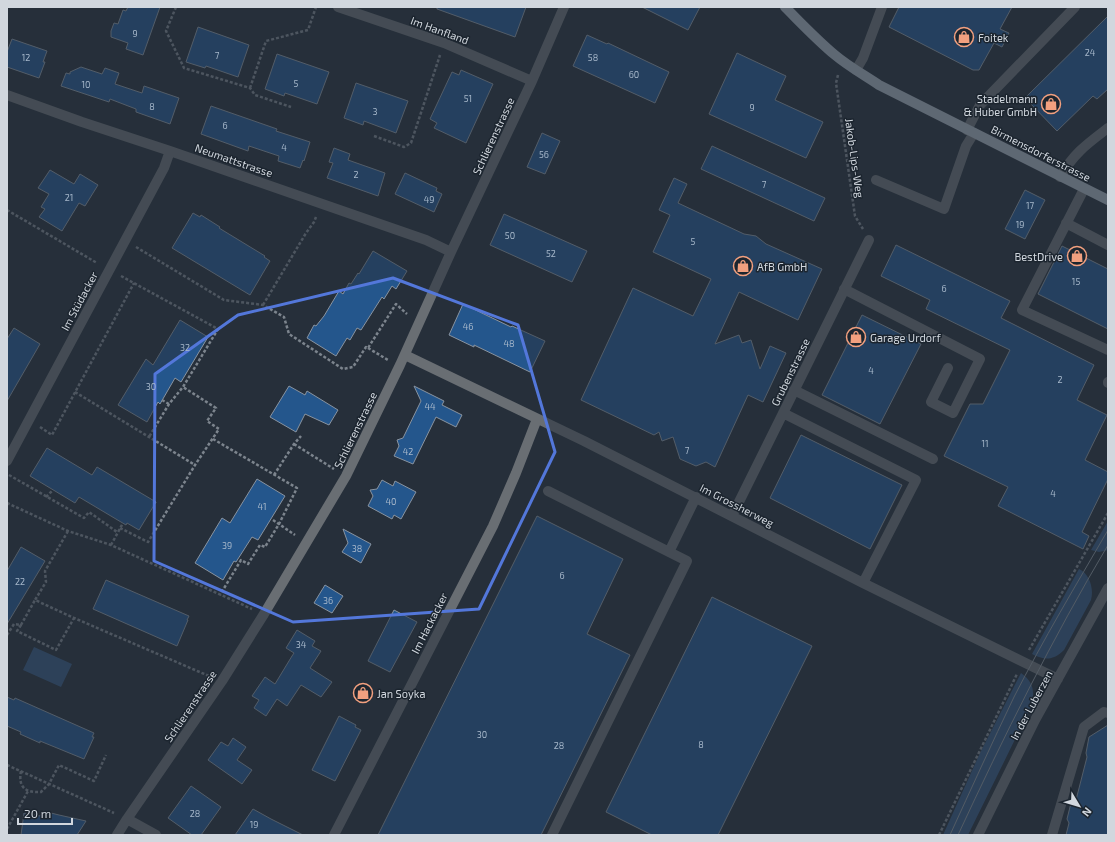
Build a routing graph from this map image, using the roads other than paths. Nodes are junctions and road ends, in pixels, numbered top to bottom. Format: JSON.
{"nodes":[{"id":1,"x":338,"y":7,"type":"edge"},
{"id":2,"x":564,"y":7,"type":"edge"},
{"id":3,"x":786,"y":7,"type":"edge"},
{"id":4,"x":882,"y":7,"type":"edge"},
{"id":5,"x":1075,"y":7,"type":"edge"},
{"id":6,"x":362,"y":11,"type":"edge"},
{"id":7,"x":856,"y":70,"type":"junction"},
{"id":8,"x":532,"y":80,"type":"junction"},
{"id":9,"x":7,"y":95,"type":"edge"},
{"id":10,"x":1108,"y":128,"type":"edge"},
{"id":11,"x":971,"y":131,"type":"junction"},
{"id":12,"x":170,"y":151,"type":"junction"},
{"id":13,"x":1060,"y":177,"type":"junction"},
{"id":14,"x":876,"y":180,"type":"dead end"},
{"id":15,"x":1084,"y":189,"type":"junction"},
{"id":16,"x":1108,"y":200,"type":"edge"},
{"id":17,"x":1066,"y":223,"type":"junction"},
{"id":18,"x":869,"y":240,"type":"road end"},
{"id":19,"x":1108,"y":245,"type":"edge"},
{"id":20,"x":451,"y":252,"type":"junction"},
{"id":21,"x":844,"y":289,"type":"junction"},
{"id":22,"x":1108,"y":350,"type":"edge"},
{"id":23,"x":405,"y":355,"type":"junction"},
{"id":24,"x":948,"y":368,"type":"dead end"},
{"id":25,"x":794,"y":390,"type":"junction"},
{"id":26,"x":783,"y":413,"type":"junction"},
{"id":27,"x":536,"y":418,"type":"junction"},
{"id":28,"x":933,"y":459,"type":"dead end"},
{"id":29,"x":7,"y":461,"type":"edge"},
{"id":30,"x":548,"y":491,"type":"dead end"},
{"id":31,"x":696,"y":497,"type":"junction"},
{"id":32,"x":732,"y":516,"type":"junction"},
{"id":33,"x":669,"y":552,"type":"junction"},
{"id":34,"x":863,"y":583,"type":"junction"},
{"id":35,"x":1108,"y":588,"type":"edge"},
{"id":36,"x":1058,"y":679,"type":"junction"},
{"id":37,"x":1108,"y":713,"type":"edge"},
{"id":38,"x":127,"y":818,"type":"junction"},
{"id":39,"x":117,"y":835,"type":"edge"},
{"id":40,"x":156,"y":835,"type":"edge"},
{"id":41,"x":334,"y":835,"type":"edge"},
{"id":42,"x":552,"y":835,"type":"edge"},
{"id":43,"x":978,"y":835,"type":"edge"},
{"id":44,"x":1052,"y":835,"type":"edge"}],
"edges":[{"from":1,"to":6,"type":"street","name":"Im Hanfland"},
{"from":2,"to":8,"type":"street","name":"Schlierenstrasse"},
{"from":3,"to":7,"type":"main road","name":"Birmensdorferstrasse"},
{"from":4,"to":7,"type":"street"},
{"from":5,"to":11,"type":"street"},
{"from":6,"to":8,"type":"street","name":"Im Hanfland"},
{"from":7,"to":11,"type":"main road","name":"Birmensdorferstrasse"},
{"from":8,"to":20,"type":"street","name":"Schlierenstrasse"},
{"from":9,"to":12,"type":"street","name":"Neumattstrasse"},
{"from":10,"to":13,"type":"street"},
{"from":11,"to":13,"type":"main road","name":"Birmensdorferstrasse"},
{"from":11,"to":14,"type":"street"},
{"from":12,"to":20,"type":"street","name":"Neumattstrasse"},
{"from":12,"to":29,"type":"street","name":"Im Stüdacker"},
{"from":13,"to":15,"type":"main road","name":"Birmensdorferstrasse"},
{"from":15,"to":16,"type":"main road","name":"Birmensdorferstrasse"},
{"from":15,"to":17,"type":"street"},
{"from":17,"to":19,"type":"street"},
{"from":17,"to":22,"type":"street"},
{"from":18,"to":21,"type":"street","name":"Grubenstrasse"},
{"from":20,"to":23,"type":"street","name":"Schlierenstrasse"},
{"from":21,"to":24,"type":"street"},
{"from":21,"to":25,"type":"street","name":"Grubenstrasse"},
{"from":23,"to":27,"type":"street","name":"Im Grossherweg"},
{"from":23,"to":38,"type":"street","name":"Schlierenstrasse"},
{"from":25,"to":26,"type":"street","name":"Grubenstrasse"},
{"from":25,"to":28,"type":"street"},
{"from":26,"to":32,"type":"street","name":"Grubenstrasse"},
{"from":26,"to":34,"type":"street"},
{"from":27,"to":31,"type":"street","name":"Im Grossherweg"},
{"from":27,"to":41,"type":"street","name":"Im Hackacker"},
{"from":30,"to":33,"type":"street"},
{"from":31,"to":32,"type":"street","name":"Im Grossherweg"},
{"from":31,"to":33,"type":"street"},
{"from":32,"to":34,"type":"street","name":"Im Grossherweg"},
{"from":33,"to":42,"type":"street"},
{"from":34,"to":36,"type":"street","name":"Im Grossherweg"},
{"from":35,"to":36,"type":"street","name":"In der Luberzen"},
{"from":36,"to":43,"type":"street","name":"In der Luberzen"},
{"from":37,"to":44,"type":"street"},
{"from":38,"to":39,"type":"street","name":"Schlierenstrasse"},
{"from":38,"to":40,"type":"street"}]}
